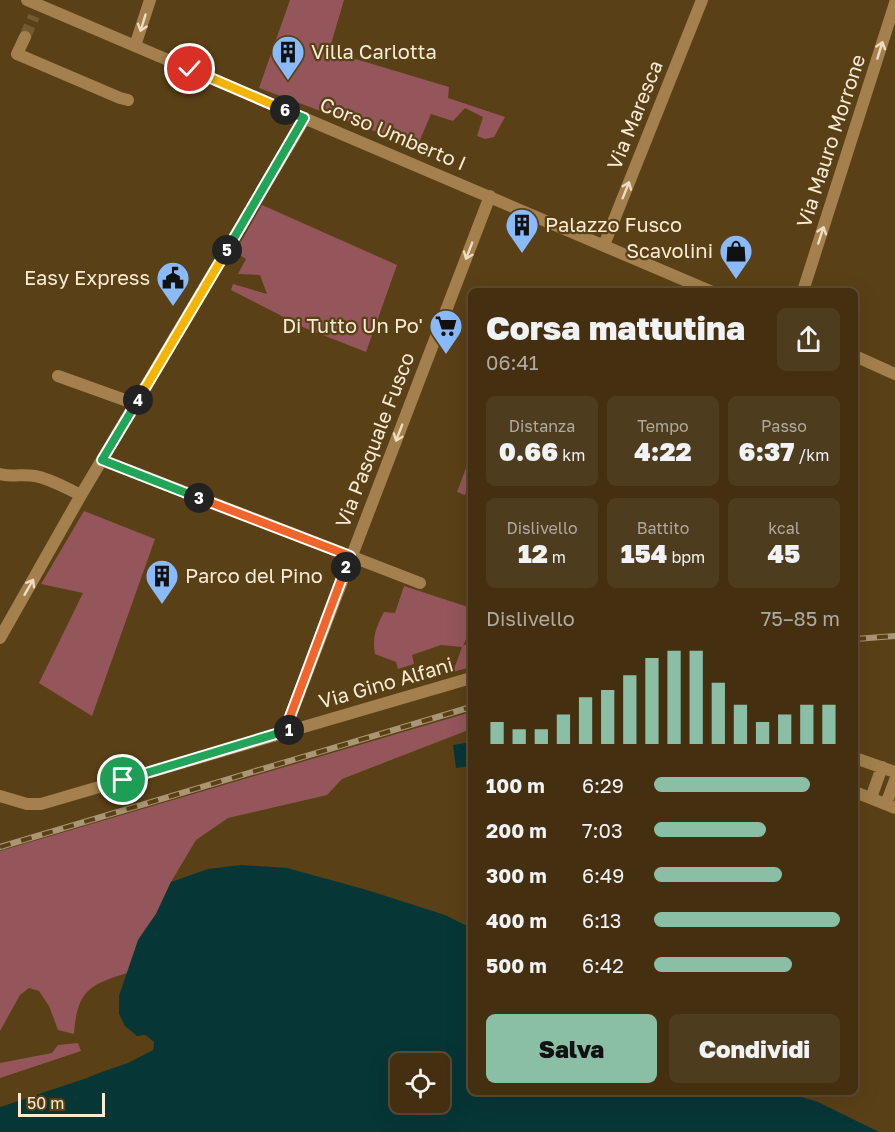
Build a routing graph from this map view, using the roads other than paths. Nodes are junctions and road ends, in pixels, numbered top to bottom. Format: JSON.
{"nodes":[{"id":1,"x":150,"y":0,"type":"edge"},
{"id":2,"x":702,"y":0,"type":"edge"},
{"id":3,"x":895,"y":3,"type":"edge"},
{"id":4,"x":33,"y":7,"type":"edge"},
{"id":5,"x":25,"y":37,"type":"tunnel mouth"},
{"id":6,"x":135,"y":46,"type":"junction"},
{"id":7,"x":128,"y":100,"type":"dead end"},
{"id":8,"x":304,"y":118,"type":"junction"},
{"id":9,"x":490,"y":196,"type":"junction"},
{"id":10,"x":604,"y":244,"type":"junction"},
{"id":11,"x":703,"y":288,"type":"edge"},
{"id":12,"x":804,"y":288,"type":"edge"},
{"id":13,"x":858,"y":357,"type":"edge"},
{"id":14,"x":895,"y":374,"type":"edge"},
{"id":15,"x":58,"y":376,"type":"dead end"},
{"id":16,"x":136,"y":404,"type":"junction"},
{"id":17,"x":102,"y":460,"type":"junction"},
{"id":18,"x":0,"y":474,"type":"edge"},
{"id":19,"x":81,"y":495,"type":"junction"},
{"id":20,"x":350,"y":556,"type":"junction"},
{"id":21,"x":420,"y":583,"type":"dead end"},
{"id":22,"x":0,"y":638,"type":"edge"},
{"id":23,"x":468,"y":679,"type":"edge"},
{"id":24,"x":289,"y":732,"type":"junction"},
{"id":25,"x":858,"y":759,"type":"edge"},
{"id":26,"x":882,"y":767,"type":"junction"},
{"id":27,"x":895,"y":772,"type":"edge"},
{"id":28,"x":895,"y":780,"type":"edge"},
{"id":29,"x":858,"y":793,"type":"edge"},
{"id":30,"x":0,"y":796,"type":"edge"},
{"id":31,"x":871,"y":798,"type":"junction"},
{"id":32,"x":891,"y":806,"type":"edge"}],
"edges":[{"from":1,"to":6,"type":"street","one_way":true},
{"from":10,"to":2,"type":"street","name":"Via Maresca","one_way":true},
{"from":12,"to":3,"type":"street","name":"Via Mauro Morrone","one_way":true},
{"from":4,"to":6,"type":"street","name":"Corso Umberto I"},
{"from":5,"to":7,"type":"street"},
{"from":6,"to":8,"type":"street","name":"Corso Umberto I"},
{"from":8,"to":9,"type":"street","name":"Corso Umberto I"},
{"from":8,"to":16,"type":"street"},
{"from":9,"to":10,"type":"street","name":"Corso Umberto I"},
{"from":9,"to":20,"type":"street","name":"Via Pasquale Fusco","one_way":true},
{"from":10,"to":11,"type":"street","name":"Corso Umberto I"},
{"from":13,"to":14,"type":"street"},
{"from":15,"to":16,"type":"street"},
{"from":16,"to":17,"type":"street"},
{"from":17,"to":19,"type":"street"},
{"from":17,"to":20,"type":"street"},
{"from":18,"to":19,"type":"street"},
{"from":22,"to":19,"type":"street","one_way":true},
{"from":20,"to":21,"type":"street"},
{"from":20,"to":24,"type":"street","name":"Via Pasquale Fusco"},
{"from":23,"to":24,"type":"street","name":"Via Gino Alfani"},
{"from":24,"to":30,"type":"street","name":"Via Gino Alfani"},
{"from":25,"to":26,"type":"street"},
{"from":26,"to":27,"type":"street"},
{"from":26,"to":31,"type":"street"},
{"from":28,"to":32,"type":"street"},
{"from":29,"to":31,"type":"street"},
{"from":31,"to":32,"type":"street"}]}
